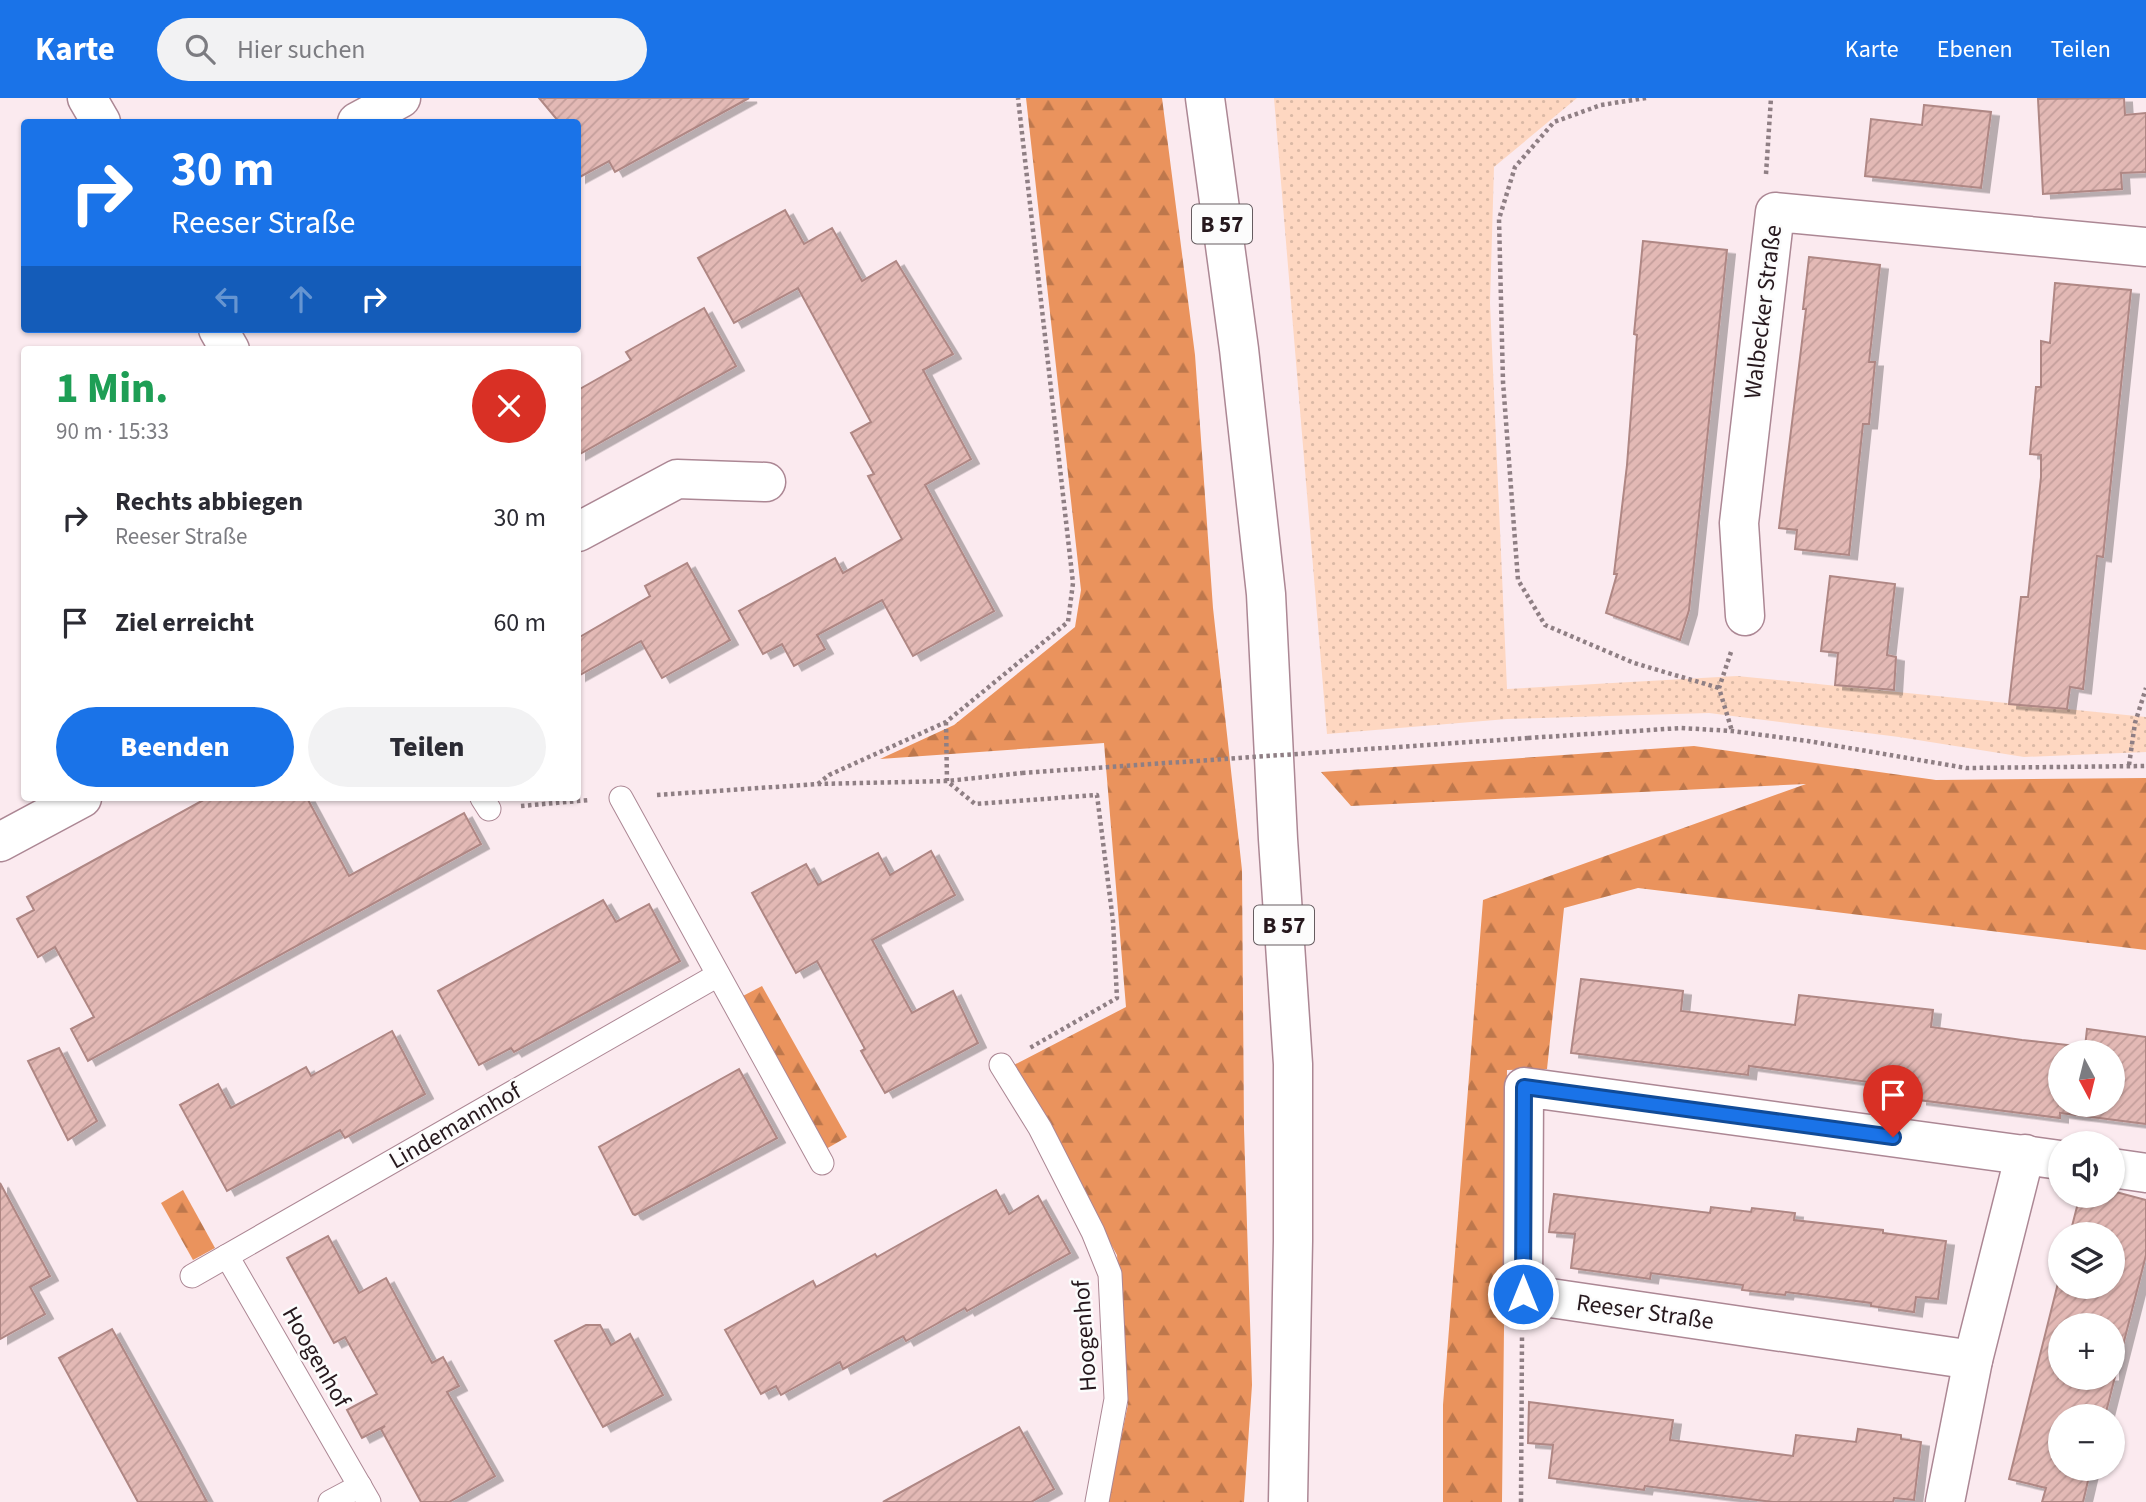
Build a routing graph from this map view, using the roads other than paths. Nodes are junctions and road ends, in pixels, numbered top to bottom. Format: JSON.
{"nodes":[{"id":1,"x":87,"y":98,"type":"edge"},
{"id":2,"x":401,"y":98,"type":"edge"},
{"id":3,"x":1205,"y":98,"type":"edge"},
{"id":4,"x":99,"y":119,"type":"edge"},
{"id":5,"x":362,"y":119,"type":"edge"},
{"id":6,"x":2146,"y":247,"type":"edge"},
{"id":7,"x":766,"y":482,"type":"dead end"},
{"id":8,"x":581,"y":530,"type":"edge"},
{"id":9,"x":1745,"y":616,"type":"road end"},
{"id":10,"x":621,"y":798,"type":"road end"},
{"id":11,"x":76,"y":801,"type":"edge"},
{"id":12,"x":0,"y":842,"type":"edge"},
{"id":13,"x":718,"y":975,"type":"junction"},
{"id":14,"x":1001,"y":1065,"type":"road end"},
{"id":15,"x":2042,"y":1157,"type":"edge"},
{"id":16,"x":822,"y":1163,"type":"dead end"},
{"id":17,"x":2125,"y":1170,"type":"edge"},
{"id":18,"x":2146,"y":1173,"type":"edge"},
{"id":19,"x":227,"y":1256,"type":"junction"},
{"id":20,"x":192,"y":1276,"type":"dead end"},
{"id":21,"x":1973,"y":1360,"type":"junction"},
{"id":22,"x":364,"y":1494,"type":"edge"},
{"id":23,"x":330,"y":1502,"type":"edge"},
{"id":24,"x":1097,"y":1502,"type":"edge"},
{"id":25,"x":1288,"y":1502,"type":"edge"},
{"id":26,"x":1945,"y":1502,"type":"edge"}],
"edges":[{"from":1,"to":4,"type":"street"},
{"from":2,"to":5,"type":"street"},
{"from":3,"to":25,"type":"street","number":"B 57"},
{"from":6,"to":9,"type":"street","name":"Walbecker Straße"},
{"from":7,"to":8,"type":"street"},
{"from":10,"to":13,"type":"lane"},
{"from":11,"to":12,"type":"street"},
{"from":13,"to":16,"type":"lane"},
{"from":13,"to":19,"type":"lane","name":"Lindemannhof"},
{"from":14,"to":24,"type":"lane","name":"Hoogenhof"},
{"from":15,"to":21,"type":"street"},
{"from":15,"to":21,"type":"street","name":"Reeser Straße"},
{"from":17,"to":18,"type":"street"},
{"from":19,"to":20,"type":"lane","name":"Lindemannhof"},
{"from":19,"to":22,"type":"lane","name":"Hoogenhof"},
{"from":21,"to":26,"type":"street"},
{"from":22,"to":23,"type":"lane","name":"Hoogenhof"}]}
